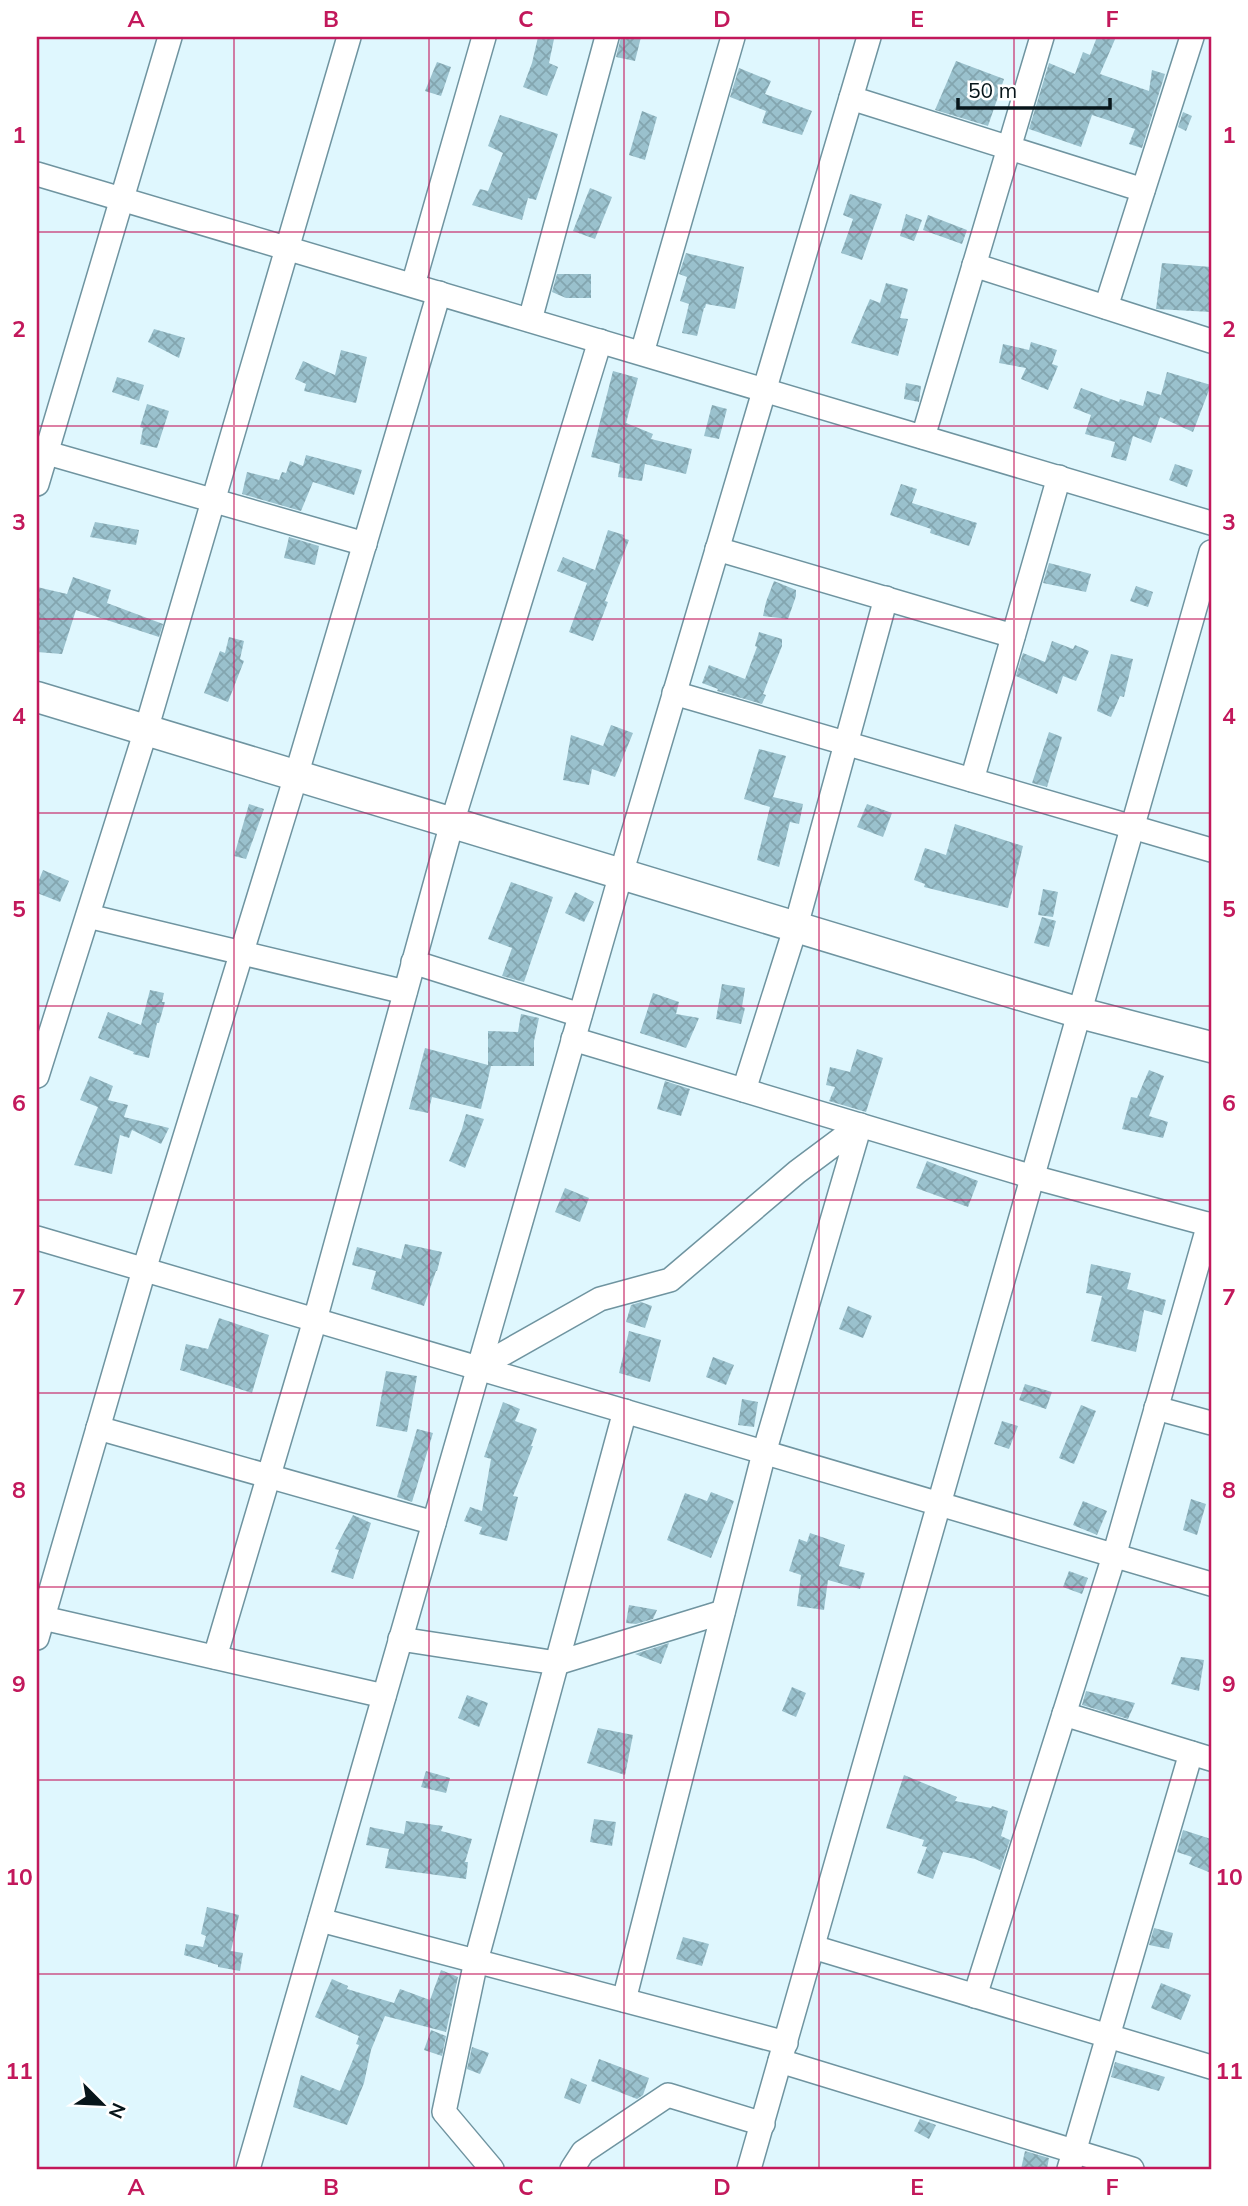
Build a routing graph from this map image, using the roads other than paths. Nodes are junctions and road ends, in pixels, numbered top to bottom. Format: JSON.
{"nodes":[{"id":1,"x":170,"y":37,"type":"edge"},
{"id":2,"x":349,"y":37,"type":"edge"},
{"id":3,"x":484,"y":37,"type":"edge"},
{"id":4,"x":607,"y":37,"type":"edge"},
{"id":5,"x":733,"y":37,"type":"edge"},
{"id":6,"x":869,"y":37,"type":"edge"},
{"id":7,"x":1042,"y":37,"type":"edge"},
{"id":8,"x":1192,"y":37,"type":"edge"},
{"id":9,"x":851,"y":98,"type":"junction"},
{"id":10,"x":1009,"y":147,"type":"junction"},
{"id":11,"x":37,"y":174,"type":"edge"},
{"id":12,"x":1143,"y":190,"type":"junction"},
{"id":13,"x":122,"y":199,"type":"junction"},
{"id":14,"x":288,"y":248,"type":"junction"},
{"id":15,"x":974,"y":265,"type":"junction"},
{"id":16,"x":413,"y":285,"type":"junction"},
{"id":17,"x":439,"y":293,"type":"junction"},
{"id":18,"x":1106,"y":307,"type":"junction"},
{"id":19,"x":530,"y":320,"type":"junction"},
{"id":20,"x":600,"y":341,"type":"junction"},
{"id":21,"x":1211,"y":341,"type":"edge"},
{"id":22,"x":642,"y":353,"type":"junction"},
{"id":23,"x":764,"y":390,"type":"junction"},
{"id":24,"x":923,"y":437,"type":"junction"},
{"id":25,"x":41,"y":451,"type":"edge"},
{"id":26,"x":1059,"y":477,"type":"junction"},
{"id":27,"x":37,"y":484,"type":"edge"},
{"id":28,"x":214,"y":500,"type":"junction"},
{"id":29,"x":1211,"y":523,"type":"edge"},
{"id":30,"x":365,"y":544,"type":"junction"},
{"id":31,"x":717,"y":548,"type":"junction"},
{"id":32,"x":1211,"y":552,"type":"edge"},
{"id":33,"x":886,"y":598,"type":"junction"},
{"id":34,"x":1013,"y":636,"type":"junction"},
{"id":35,"x":674,"y":693,"type":"junction"},
{"id":36,"x":37,"y":697,"type":"edge"},
{"id":37,"x":146,"y":730,"type":"junction"},
{"id":38,"x":846,"y":743,"type":"junction"},
{"id":39,"x":296,"y":776,"type":"junction"},
{"id":40,"x":972,"y":780,"type":"junction"},
{"id":41,"x":452,"y":822,"type":"junction"},
{"id":42,"x":1133,"y":826,"type":"junction"},
{"id":43,"x":1211,"y":850,"type":"edge"},
{"id":44,"x":621,"y":874,"type":"junction"},
{"id":45,"x":88,"y":916,"type":"junction"},
{"id":46,"x":796,"y":926,"type":"junction"},
{"id":47,"x":242,"y":953,"type":"junction"},
{"id":48,"x":413,"y":962,"type":"junction"},
{"id":49,"x":405,"y":992,"type":"junction"},
{"id":50,"x":1080,"y":1013,"type":"junction"},
{"id":51,"x":580,"y":1015,"type":"junction"},
{"id":52,"x":573,"y":1039,"type":"junction"},
{"id":53,"x":1211,"y":1047,"type":"edge"},
{"id":54,"x":37,"y":1076,"type":"edge"},
{"id":55,"x":744,"y":1090,"type":"junction"},
{"id":56,"x":860,"y":1125,"type":"junction"},
{"id":57,"x":1033,"y":1177,"type":"junction"},
{"id":58,"x":1210,"y":1224,"type":"edge"},
{"id":59,"x":37,"y":1238,"type":"edge"},
{"id":60,"x":144,"y":1270,"type":"junction"},
{"id":61,"x":314,"y":1320,"type":"junction"},
{"id":62,"x":478,"y":1368,"type":"junction"},
{"id":63,"x":1156,"y":1408,"type":"junction"},
{"id":64,"x":625,"y":1411,"type":"junction"},
{"id":65,"x":1211,"y":1423,"type":"edge"},
{"id":66,"x":98,"y":1427,"type":"junction"},
{"id":67,"x":764,"y":1452,"type":"junction"},
{"id":68,"x":268,"y":1476,"type":"junction"},
{"id":69,"x":940,"y":1504,"type":"junction"},
{"id":70,"x":434,"y":1523,"type":"junction"},
{"id":71,"x":1114,"y":1556,"type":"junction"},
{"id":72,"x":1211,"y":1584,"type":"edge"},
{"id":73,"x":723,"y":1612,"type":"junction"},
{"id":74,"x":40,"y":1628,"type":"edge"},
{"id":75,"x":400,"y":1639,"type":"junction"},
{"id":76,"x":215,"y":1657,"type":"junction"},
{"id":77,"x":556,"y":1663,"type":"junction"},
{"id":78,"x":384,"y":1696,"type":"junction"},
{"id":79,"x":1064,"y":1714,"type":"junction"},
{"id":80,"x":1201,"y":1756,"type":"edge"},
{"id":81,"x":320,"y":1920,"type":"junction"},
{"id":82,"x":813,"y":1947,"type":"junction"},
{"id":83,"x":476,"y":1961,"type":"junction"},
{"id":84,"x":975,"y":1996,"type":"junction"},
{"id":85,"x":624,"y":2000,"type":"junction"},
{"id":86,"x":1108,"y":2036,"type":"junction"},
{"id":87,"x":783,"y":2052,"type":"junction"},
{"id":88,"x":1211,"y":2067,"type":"edge"},
{"id":89,"x":763,"y":2123,"type":"junction"},
{"id":90,"x":1072,"y":2160,"type":"edge"},
{"id":91,"x":248,"y":2169,"type":"edge"},
{"id":92,"x":492,"y":2169,"type":"edge"},
{"id":93,"x":572,"y":2169,"type":"edge"},
{"id":94,"x":749,"y":2169,"type":"edge"},
{"id":95,"x":1132,"y":2169,"type":"edge"}],
"edges":[{"from":1,"to":13,"type":"street"},
{"from":2,"to":14,"type":"street"},
{"from":3,"to":16,"type":"street"},
{"from":4,"to":19,"type":"street"},
{"from":5,"to":22,"type":"street"},
{"from":6,"to":9,"type":"street"},
{"from":7,"to":10,"type":"street"},
{"from":8,"to":12,"type":"street"},
{"from":9,"to":10,"type":"street"},
{"from":9,"to":23,"type":"street"},
{"from":10,"to":12,"type":"street"},
{"from":10,"to":15,"type":"street"},
{"from":11,"to":13,"type":"street"},
{"from":12,"to":18,"type":"street"},
{"from":13,"to":14,"type":"street"},
{"from":13,"to":25,"type":"street"},
{"from":14,"to":16,"type":"street"},
{"from":14,"to":28,"type":"street"},
{"from":15,"to":18,"type":"street"},
{"from":15,"to":24,"type":"street"},
{"from":16,"to":17,"type":"street"},
{"from":17,"to":19,"type":"street"},
{"from":17,"to":30,"type":"street"},
{"from":18,"to":21,"type":"street"},
{"from":19,"to":20,"type":"street"},
{"from":20,"to":22,"type":"street"},
{"from":20,"to":41,"type":"street"},
{"from":22,"to":23,"type":"street"},
{"from":23,"to":24,"type":"street"},
{"from":23,"to":31,"type":"street"},
{"from":24,"to":26,"type":"street"},
{"from":25,"to":27,"type":"street"},
{"from":25,"to":28,"type":"street"},
{"from":26,"to":29,"type":"street"},
{"from":26,"to":34,"type":"street"},
{"from":28,"to":30,"type":"street"},
{"from":28,"to":37,"type":"street"},
{"from":30,"to":39,"type":"street"},
{"from":31,"to":33,"type":"street"},
{"from":31,"to":35,"type":"street"},
{"from":32,"to":42,"type":"street"},
{"from":33,"to":34,"type":"street"},
{"from":33,"to":38,"type":"street"},
{"from":34,"to":40,"type":"street"},
{"from":35,"to":38,"type":"street"},
{"from":35,"to":44,"type":"street"},
{"from":36,"to":37,"type":"street"},
{"from":37,"to":39,"type":"street"},
{"from":37,"to":45,"type":"street"},
{"from":38,"to":40,"type":"street"},
{"from":38,"to":46,"type":"street"},
{"from":39,"to":41,"type":"street"},
{"from":39,"to":47,"type":"street"},
{"from":40,"to":42,"type":"street"},
{"from":41,"to":44,"type":"street"},
{"from":41,"to":48,"type":"street"},
{"from":42,"to":43,"type":"street"},
{"from":42,"to":50,"type":"street"},
{"from":44,"to":46,"type":"street"},
{"from":44,"to":51,"type":"street"},
{"from":45,"to":47,"type":"street"},
{"from":45,"to":54,"type":"street"},
{"from":46,"to":50,"type":"street"},
{"from":46,"to":55,"type":"street"},
{"from":47,"to":49,"type":"street"},
{"from":47,"to":60,"type":"street"},
{"from":48,"to":49,"type":"street"},
{"from":48,"to":51,"type":"street"},
{"from":49,"to":61,"type":"street"},
{"from":50,"to":53,"type":"street"},
{"from":50,"to":57,"type":"street"},
{"from":51,"to":52,"type":"street"},
{"from":52,"to":55,"type":"street"},
{"from":52,"to":62,"type":"street"},
{"from":55,"to":56,"type":"street"},
{"from":56,"to":57,"type":"street"},
{"from":56,"to":62,"type":"street"},
{"from":56,"to":67,"type":"street"},
{"from":57,"to":58,"type":"street"},
{"from":57,"to":69,"type":"street"},
{"from":58,"to":63,"type":"street"},
{"from":59,"to":60,"type":"street"},
{"from":60,"to":61,"type":"street"},
{"from":60,"to":66,"type":"street"},
{"from":61,"to":62,"type":"street"},
{"from":61,"to":68,"type":"street"},
{"from":62,"to":64,"type":"street"},
{"from":62,"to":70,"type":"street"},
{"from":63,"to":65,"type":"street"},
{"from":63,"to":71,"type":"street"},
{"from":64,"to":67,"type":"street"},
{"from":64,"to":77,"type":"street"},
{"from":66,"to":68,"type":"street"},
{"from":66,"to":74,"type":"street"},
{"from":67,"to":69,"type":"street"},
{"from":67,"to":73,"type":"street"},
{"from":68,"to":70,"type":"street"},
{"from":68,"to":76,"type":"street"},
{"from":69,"to":71,"type":"street"},
{"from":69,"to":82,"type":"street"},
{"from":70,"to":75,"type":"street"},
{"from":71,"to":72,"type":"street"},
{"from":71,"to":79,"type":"street"},
{"from":73,"to":77,"type":"street"},
{"from":73,"to":85,"type":"street"},
{"from":74,"to":76,"type":"street"},
{"from":75,"to":77,"type":"street"},
{"from":75,"to":78,"type":"street"},
{"from":76,"to":78,"type":"street"},
{"from":77,"to":83,"type":"street"},
{"from":78,"to":81,"type":"street"},
{"from":79,"to":80,"type":"street"},
{"from":79,"to":84,"type":"street"},
{"from":80,"to":86,"type":"street"},
{"from":81,"to":83,"type":"street"},
{"from":81,"to":91,"type":"street"},
{"from":82,"to":84,"type":"street"},
{"from":82,"to":87,"type":"street"},
{"from":83,"to":85,"type":"street"},
{"from":83,"to":92,"type":"street"},
{"from":84,"to":86,"type":"street"},
{"from":85,"to":87,"type":"street"},
{"from":86,"to":88,"type":"street"},
{"from":86,"to":90,"type":"street"},
{"from":87,"to":89,"type":"street"},
{"from":87,"to":90,"type":"street"},
{"from":89,"to":93,"type":"street"},
{"from":89,"to":94,"type":"street"},
{"from":90,"to":95,"type":"street"}]}
